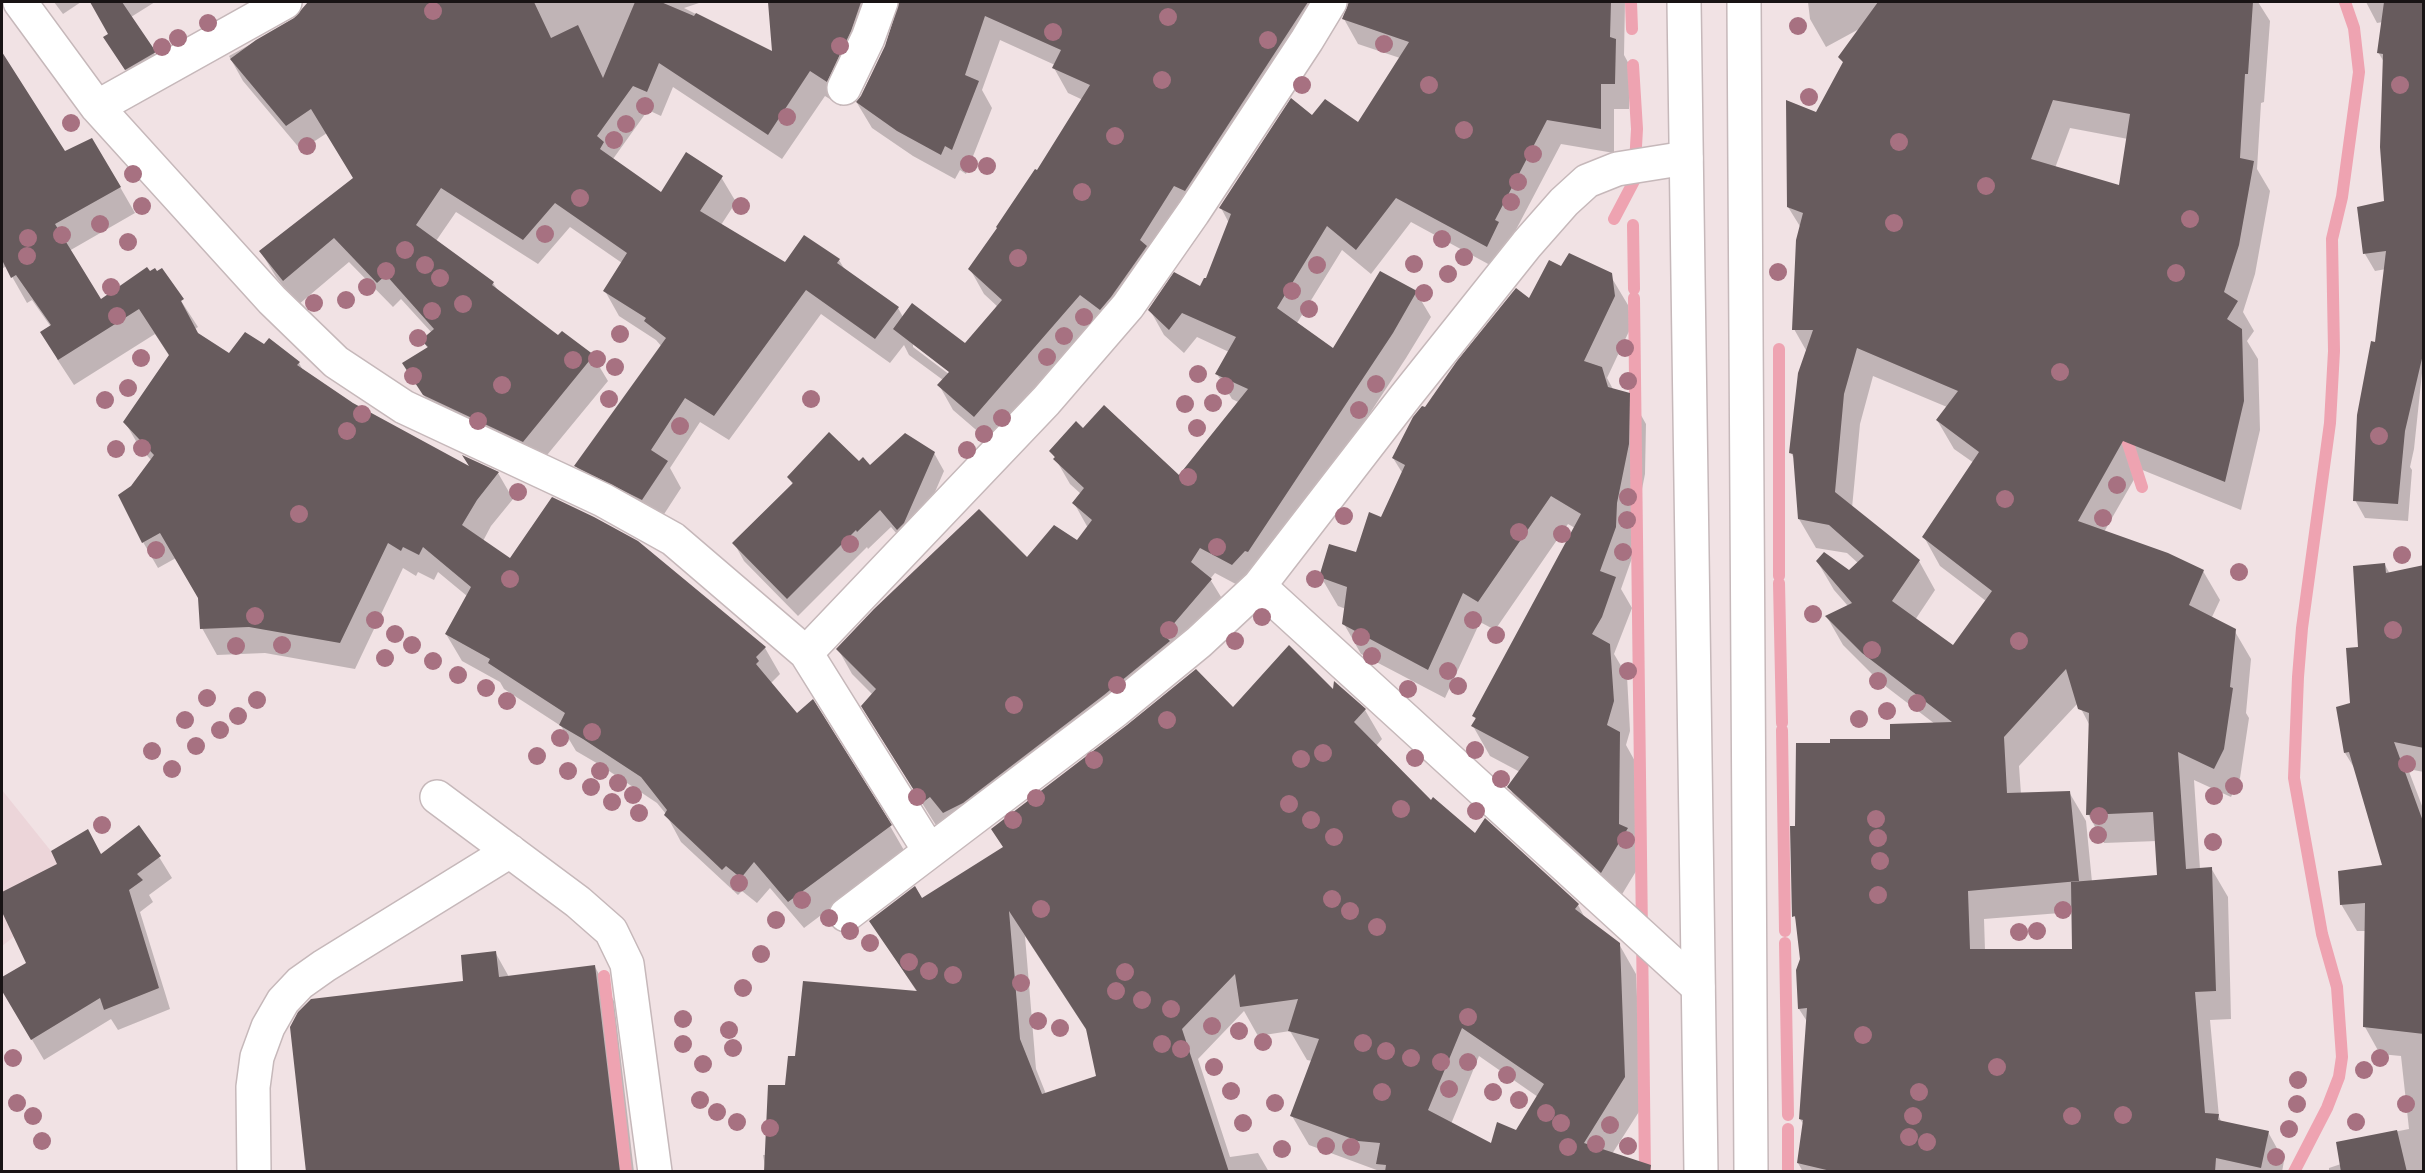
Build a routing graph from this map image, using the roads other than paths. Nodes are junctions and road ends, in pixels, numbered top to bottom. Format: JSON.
{"nodes":[{"id":1,"x":20,"y":2,"type":"edge"},
{"id":2,"x":285,"y":2,"type":"edge"},
{"id":3,"x":881,"y":2,"type":"edge"},
{"id":4,"x":1330,"y":2,"type":"edge"},
{"id":5,"x":1684,"y":2,"type":"edge"},
{"id":6,"x":1744,"y":2,"type":"edge"},
{"id":7,"x":844,"y":88,"type":"dead end"},
{"id":8,"x":97,"y":107,"type":"junction"},
{"id":9,"x":1686,"y":158,"type":"junction"},
{"id":10,"x":1259,"y":586,"type":"junction"},
{"id":11,"x":806,"y":653,"type":"junction"},
{"id":12,"x":437,"y":797,"type":"dead end"},
{"id":13,"x":929,"y":850,"type":"junction"},
{"id":14,"x":510,"y":851,"type":"junction"},
{"id":15,"x":846,"y":915,"type":"dead end"},
{"id":16,"x":1698,"y":987,"type":"junction"},
{"id":17,"x":254,"y":1172,"type":"edge"},
{"id":18,"x":655,"y":1172,"type":"edge"},
{"id":19,"x":1701,"y":1172,"type":"edge"},
{"id":20,"x":1751,"y":1172,"type":"edge"}],
"edges":[{"from":1,"to":8,"type":"street"},
{"from":2,"to":8,"type":"street"},
{"from":3,"to":7,"type":"street"},
{"from":4,"to":11,"type":"street"},
{"from":5,"to":9,"type":"street"},
{"from":6,"to":20,"type":"street"},
{"from":8,"to":11,"type":"street"},
{"from":9,"to":10,"type":"street"},
{"from":9,"to":16,"type":"street"},
{"from":10,"to":13,"type":"street"},
{"from":10,"to":16,"type":"street"},
{"from":11,"to":13,"type":"street"},
{"from":12,"to":14,"type":"street"},
{"from":13,"to":15,"type":"street"},
{"from":14,"to":17,"type":"street"},
{"from":14,"to":18,"type":"street"},
{"from":16,"to":19,"type":"street"}]}
